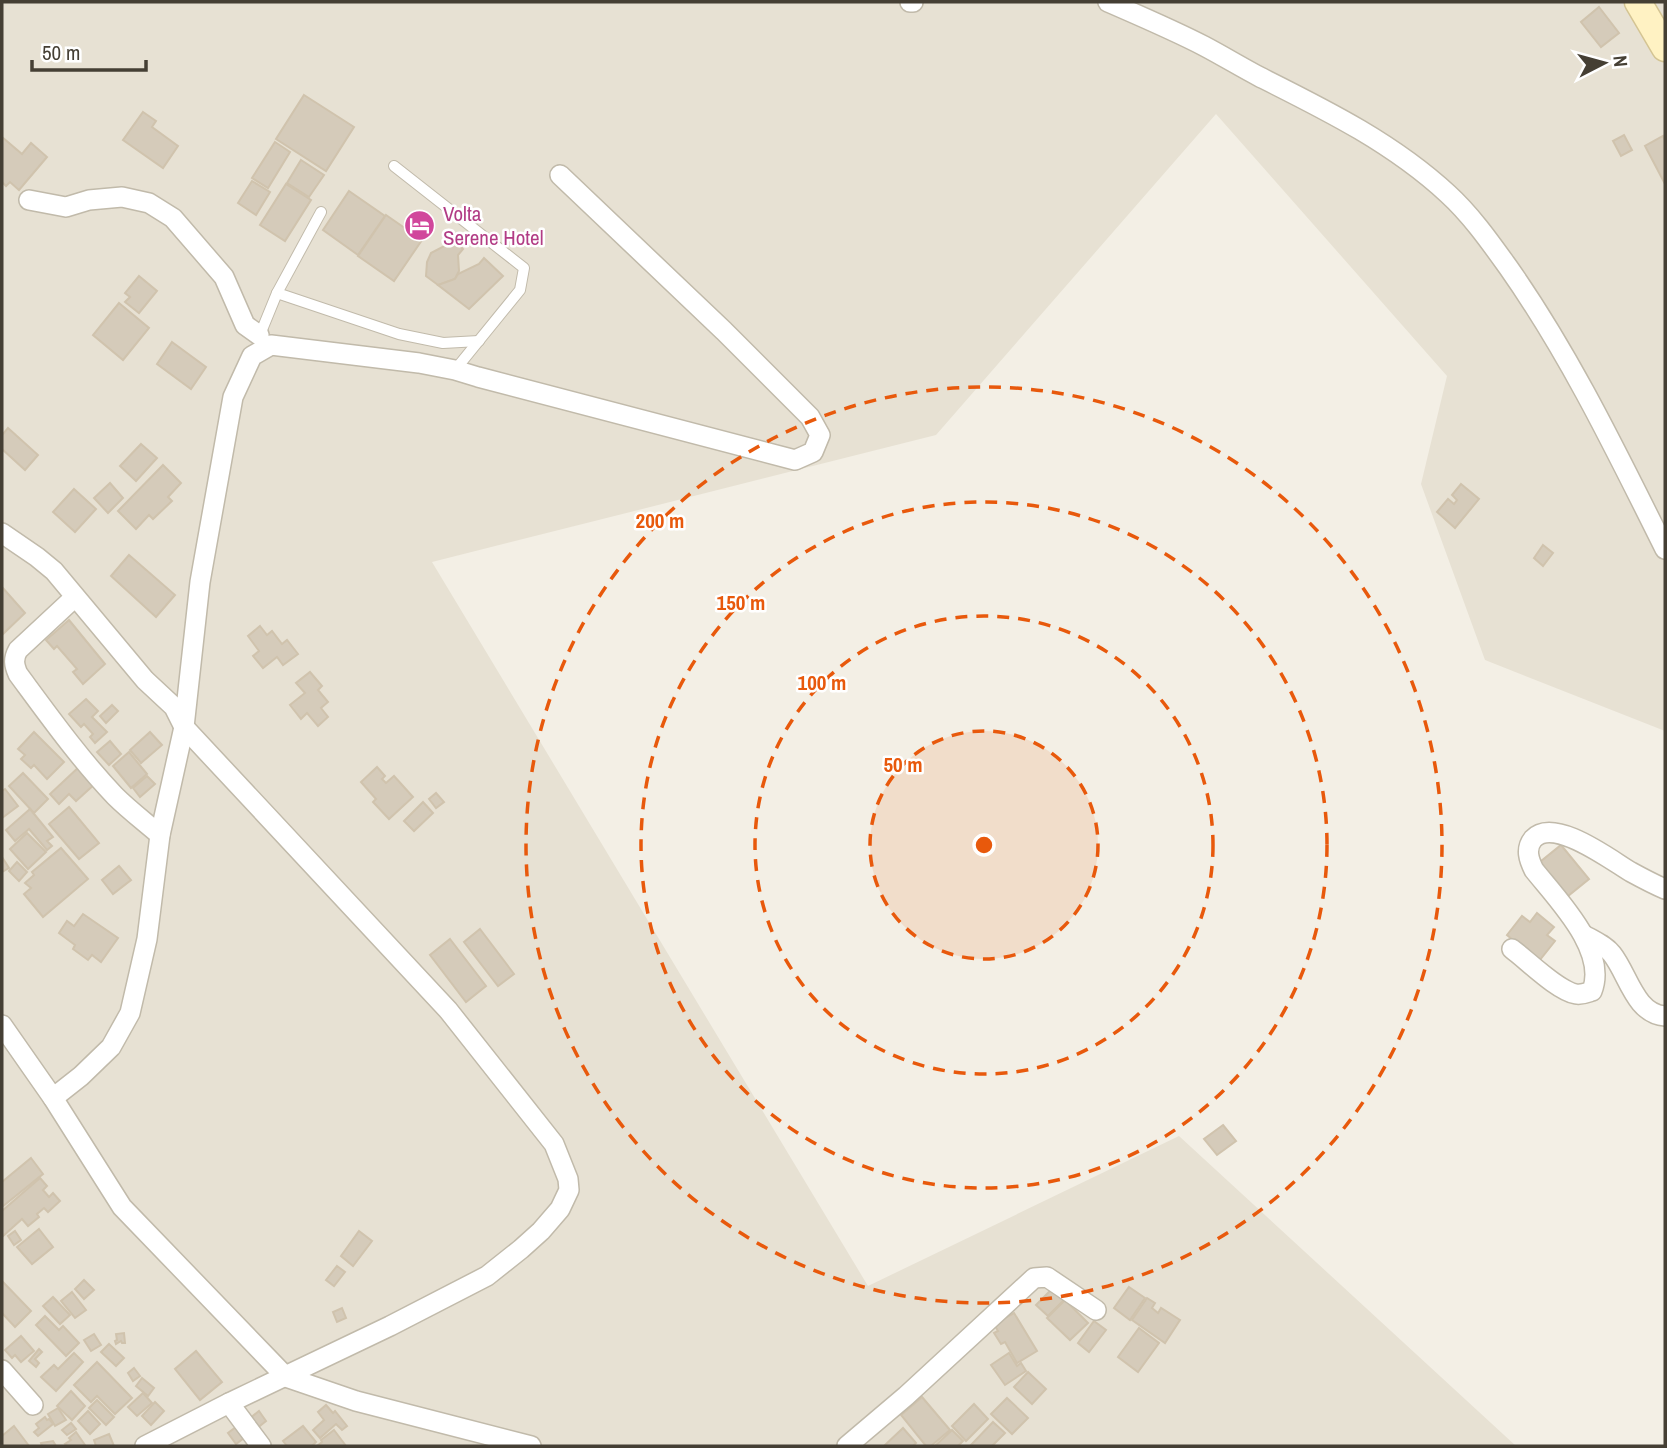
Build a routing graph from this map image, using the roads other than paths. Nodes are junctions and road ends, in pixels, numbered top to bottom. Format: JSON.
{"nodes":[{"id":1,"x":1108,"y":2,"type":"edge"},
{"id":2,"x":1638,"y":2,"type":"edge"},
{"id":3,"x":1665,"y":48,"type":"edge"},
{"id":4,"x":394,"y":166,"type":"dead end"},
{"id":5,"x":560,"y":175,"type":"dead end"},
{"id":6,"x":29,"y":201,"type":"dead end"},
{"id":7,"x":321,"y":212,"type":"dead end"},
{"id":8,"x":277,"y":293,"type":"junction"},
{"id":9,"x":479,"y":341,"type":"junction"},
{"id":10,"x":260,"y":343,"type":"junction"},
{"id":11,"x":455,"y":370,"type":"junction"},
{"id":12,"x":2,"y":533,"type":"edge"},
{"id":13,"x":1665,"y":549,"type":"edge"},
{"id":14,"x":75,"y":597,"type":"junction"},
{"id":15,"x":184,"y":727,"type":"junction"},
{"id":16,"x":160,"y":835,"type":"junction"},
{"id":17,"x":1665,"y":889,"type":"edge"},
{"id":18,"x":1584,"y":934,"type":"junction"},
{"id":19,"x":1512,"y":949,"type":"dead end"},
{"id":20,"x":1665,"y":1016,"type":"edge"},
{"id":21,"x":2,"y":1025,"type":"edge"},
{"id":22,"x":53,"y":1098,"type":"junction"},
{"id":23,"x":1096,"y":1310,"type":"dead end"},
{"id":24,"x":2,"y":1370,"type":"edge"},
{"id":25,"x":286,"y":1377,"type":"junction"},
{"id":26,"x":229,"y":1403,"type":"junction"},
{"id":27,"x":33,"y":1405,"type":"dead end"},
{"id":28,"x":145,"y":1446,"type":"edge"},
{"id":29,"x":261,"y":1446,"type":"edge"},
{"id":30,"x":531,"y":1446,"type":"edge"},
{"id":31,"x":847,"y":1446,"type":"edge"}],
"edges":[{"from":1,"to":13,"type":"street"},
{"from":2,"to":3,"type":"street"},
{"from":4,"to":9,"type":"lane"},
{"from":5,"to":11,"type":"street"},
{"from":6,"to":10,"type":"street"},
{"from":7,"to":8,"type":"lane"},
{"from":8,"to":9,"type":"lane"},
{"from":8,"to":10,"type":"lane"},
{"from":9,"to":11,"type":"lane"},
{"from":10,"to":11,"type":"street"},
{"from":10,"to":15,"type":"street"},
{"from":12,"to":14,"type":"street"},
{"from":14,"to":15,"type":"street"},
{"from":14,"to":16,"type":"street"},
{"from":15,"to":16,"type":"street"},
{"from":15,"to":25,"type":"street"},
{"from":16,"to":22,"type":"street"},
{"from":17,"to":18,"type":"street"},
{"from":18,"to":19,"type":"street"},
{"from":18,"to":20,"type":"street"},
{"from":21,"to":22,"type":"street"},
{"from":22,"to":25,"type":"street"},
{"from":23,"to":31,"type":"street"},
{"from":24,"to":27,"type":"street"},
{"from":25,"to":26,"type":"street"},
{"from":25,"to":30,"type":"street"},
{"from":26,"to":28,"type":"street"},
{"from":26,"to":29,"type":"street"}]}
